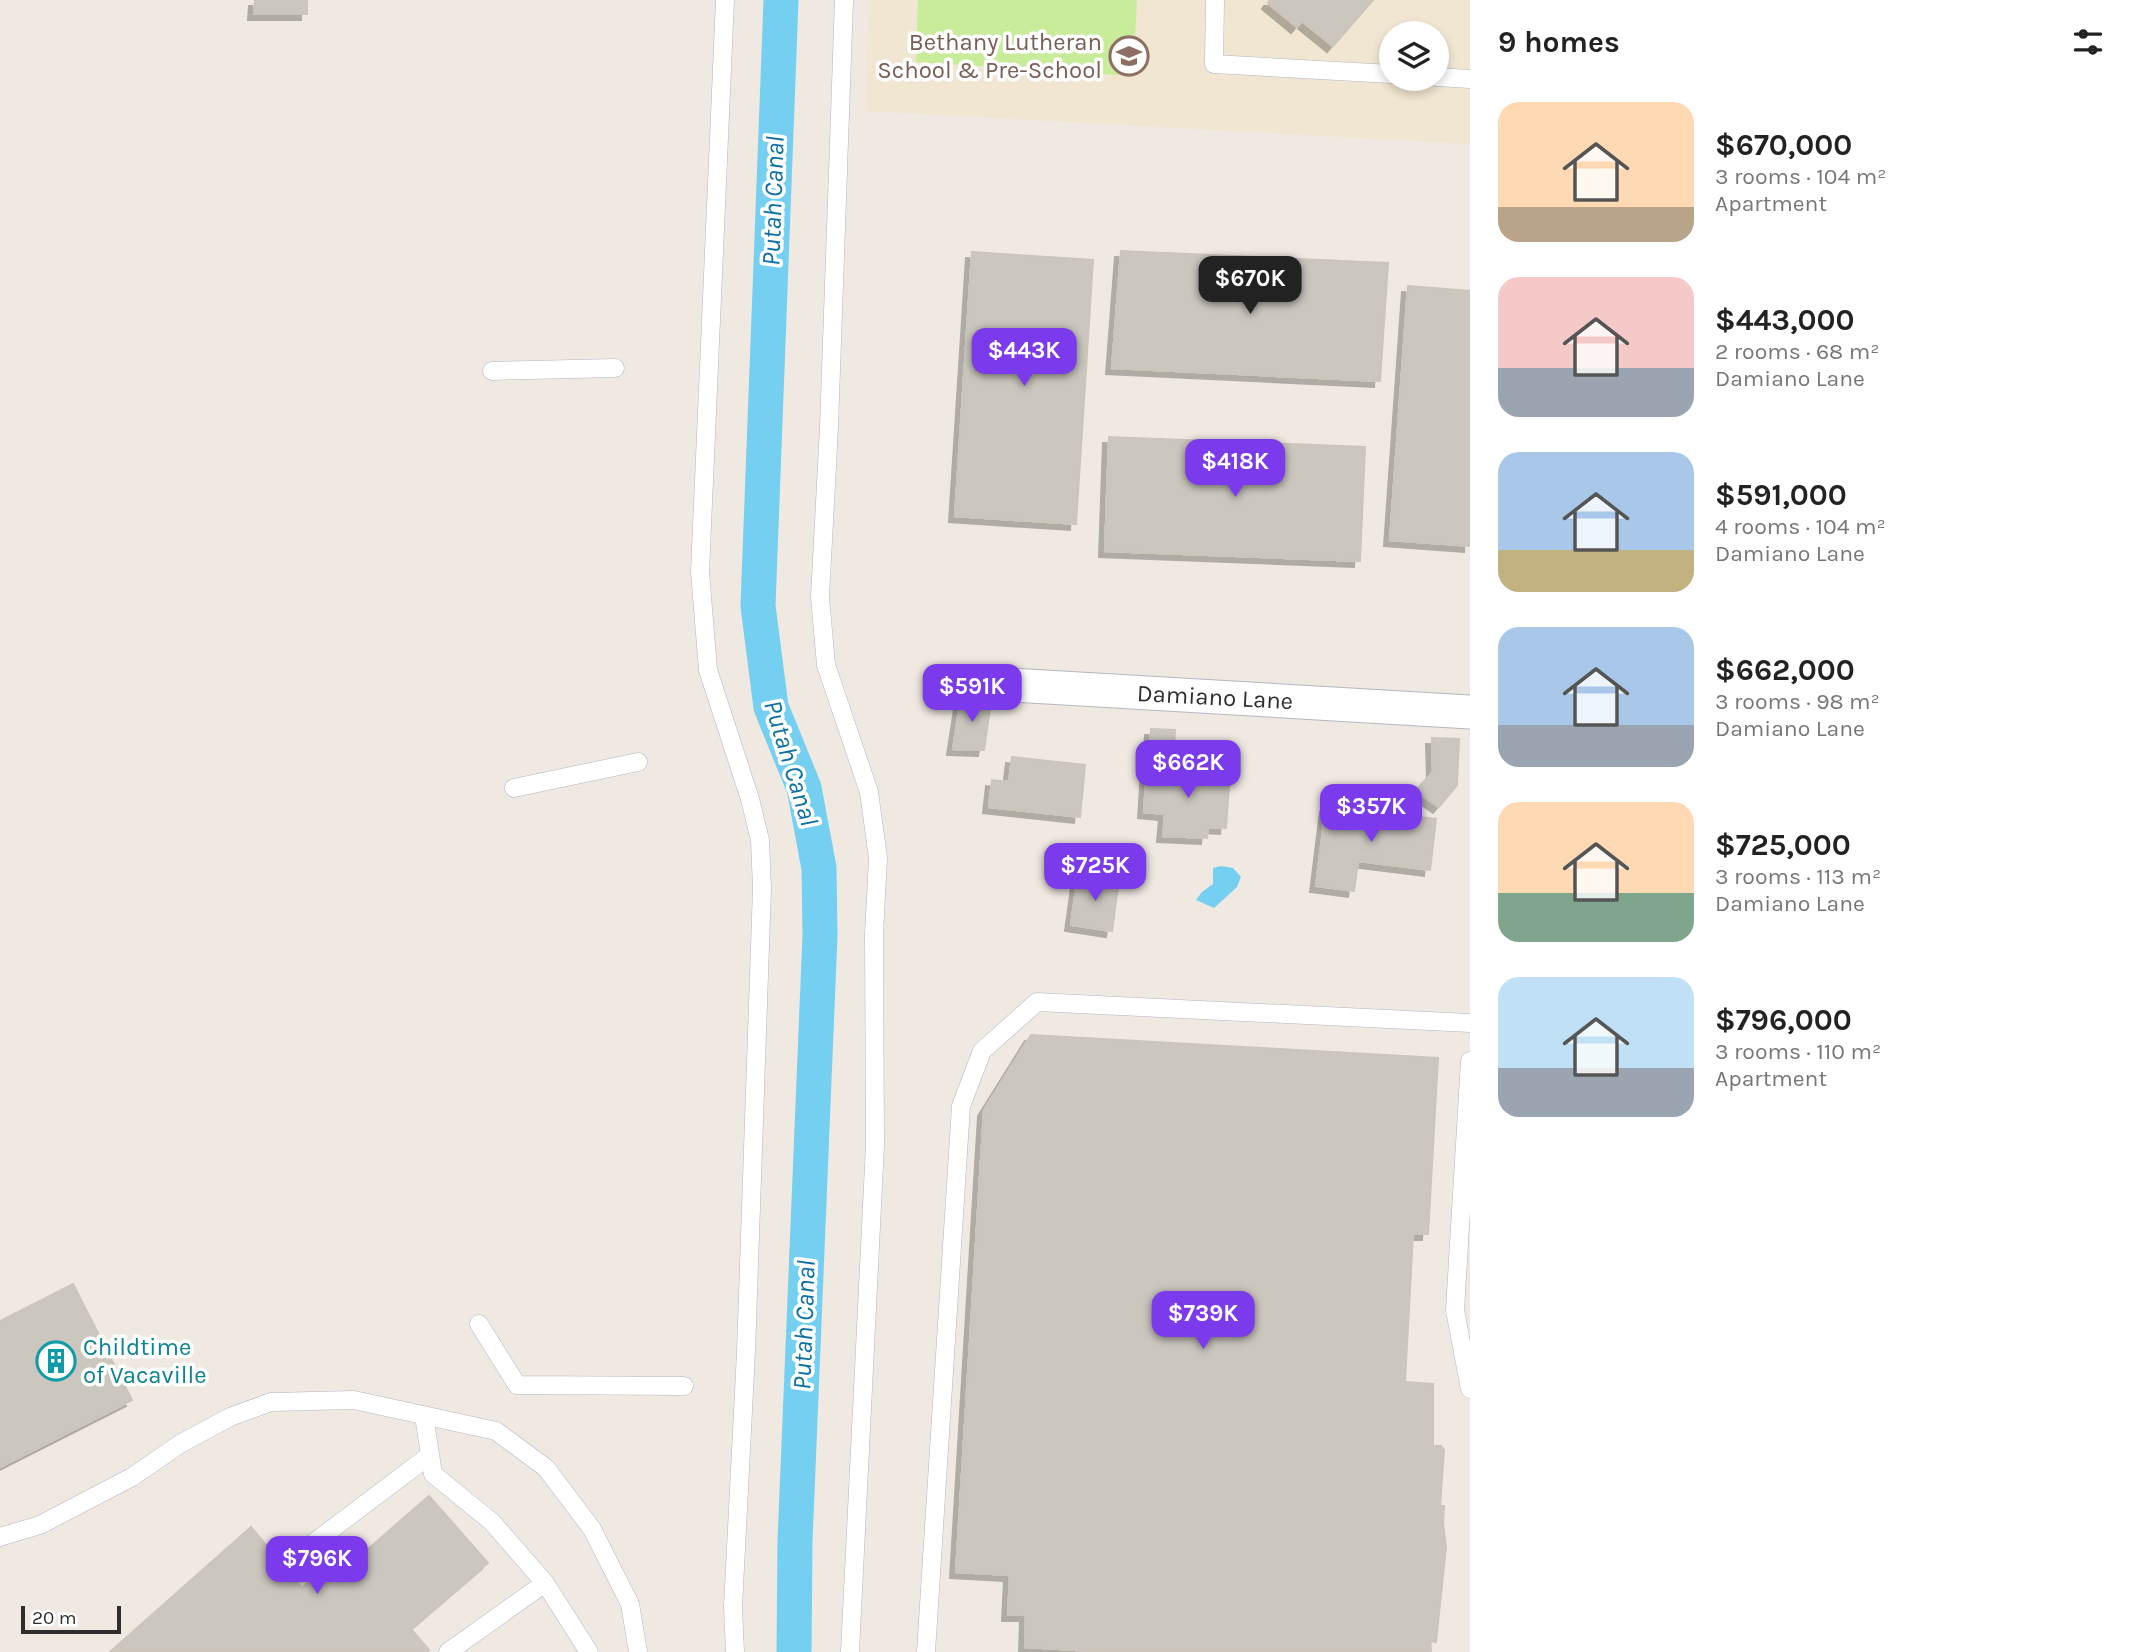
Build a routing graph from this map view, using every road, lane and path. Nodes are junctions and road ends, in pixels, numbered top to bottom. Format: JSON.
{"nodes":[{"id":1,"x":725,"y":0,"type":"edge"},
{"id":2,"x":844,"y":0,"type":"edge"},
{"id":3,"x":1215,"y":0,"type":"edge"},
{"id":4,"x":1379,"y":73,"type":"edge"},
{"id":5,"x":1449,"y":78,"type":"edge"},
{"id":6,"x":1470,"y":79,"type":"edge"},
{"id":7,"x":615,"y":368,"type":"dead end"},
{"id":8,"x":492,"y":371,"type":"dead end"},
{"id":9,"x":961,"y":682,"type":"dead end"},
{"id":10,"x":1470,"y":712,"type":"edge"},
{"id":11,"x":638,"y":762,"type":"dead end"},
{"id":12,"x":514,"y":788,"type":"dead end"},
{"id":13,"x":1470,"y":1023,"type":"edge"},
{"id":14,"x":1470,"y":1061,"type":"edge"},
{"id":15,"x":478,"y":1324,"type":"dead end"},
{"id":16,"x":684,"y":1386,"type":"dead end"},
{"id":17,"x":1470,"y":1389,"type":"edge"},
{"id":18,"x":424,"y":1416,"type":"junction"},
{"id":19,"x":430,"y":1455,"type":"junction"},
{"id":20,"x":0,"y":1537,"type":"edge"},
{"id":21,"x":291,"y":1560,"type":"dead end"},
{"id":22,"x":545,"y":1583,"type":"junction"},
{"id":23,"x":449,"y":1652,"type":"edge"},
{"id":24,"x":589,"y":1652,"type":"edge"},
{"id":25,"x":638,"y":1652,"type":"edge"},
{"id":26,"x":736,"y":1652,"type":"edge"},
{"id":27,"x":850,"y":1652,"type":"edge"},
{"id":28,"x":926,"y":1652,"type":"edge"}],
"edges":[{"from":1,"to":26,"type":"lane"},
{"from":2,"to":27,"type":"lane"},
{"from":3,"to":4,"type":"lane"},
{"from":5,"to":6,"type":"lane"},
{"from":7,"to":8,"type":"lane"},
{"from":9,"to":10,"type":"street","name":"Damiano Lane"},
{"from":11,"to":12,"type":"lane"},
{"from":13,"to":28,"type":"lane"},
{"from":14,"to":17,"type":"lane"},
{"from":15,"to":16,"type":"lane"},
{"from":18,"to":19,"type":"lane"},
{"from":18,"to":20,"type":"lane"},
{"from":18,"to":25,"type":"lane"},
{"from":19,"to":21,"type":"lane"},
{"from":19,"to":22,"type":"lane"},
{"from":22,"to":23,"type":"lane"},
{"from":22,"to":24,"type":"lane"}]}
